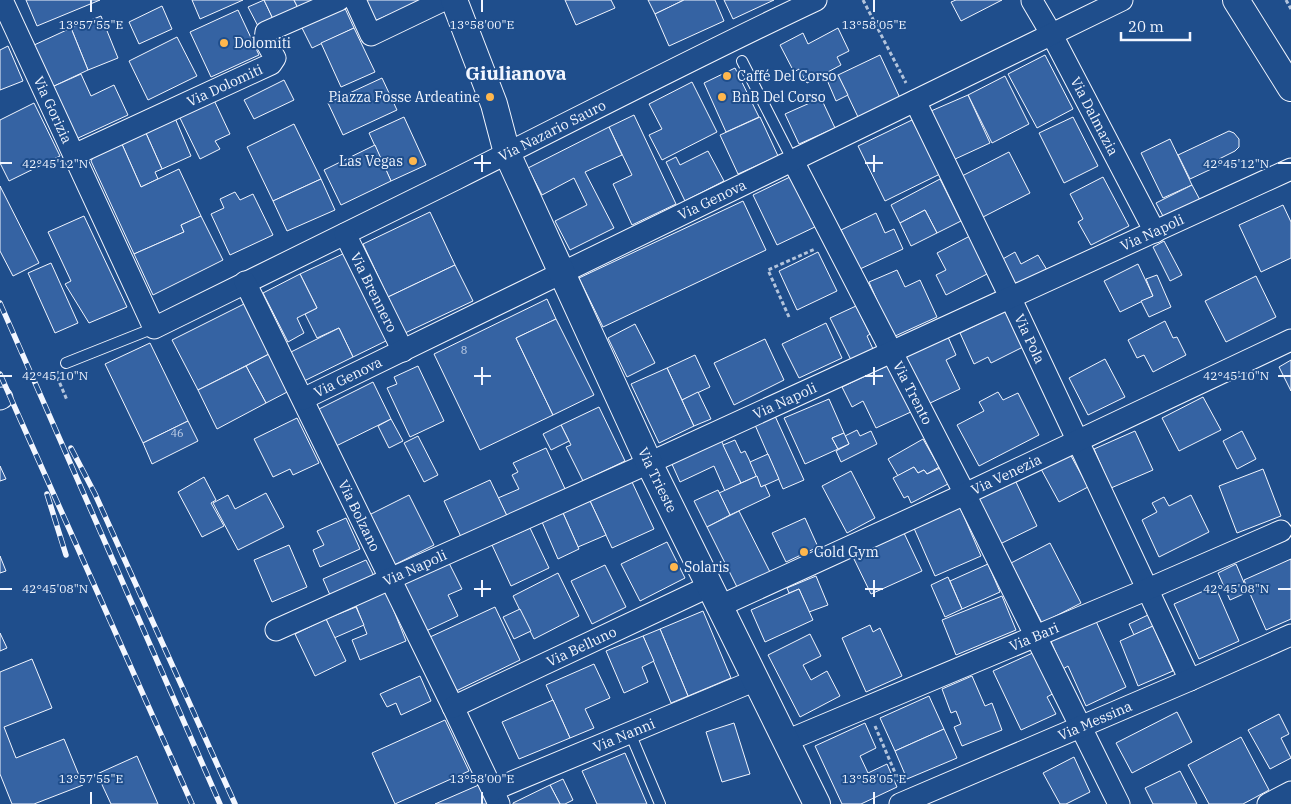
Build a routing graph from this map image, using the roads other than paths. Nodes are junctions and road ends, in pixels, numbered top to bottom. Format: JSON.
{"nodes":[{"id":1,"x":2,"y":0,"type":"edge"},
{"id":2,"x":339,"y":0,"type":"edge"},
{"id":3,"x":355,"y":0,"type":"edge"},
{"id":4,"x":444,"y":0,"type":"edge"},
{"id":5,"x":454,"y":0,"type":"edge"},
{"id":6,"x":816,"y":0,"type":"edge"},
{"id":7,"x":1122,"y":0,"type":"edge"},
{"id":8,"x":1236,"y":0,"type":"edge"},
{"id":9,"x":1032,"y":1,"type":"edge"},
{"id":10,"x":1052,"y":35,"type":"junction"},
{"id":11,"x":742,"y":61,"type":"dead end"},
{"id":12,"x":1291,"y":88,"type":"edge"},
{"id":13,"x":915,"y":101,"type":"junction"},
{"id":14,"x":504,"y":143,"type":"junction"},
{"id":15,"x":74,"y":155,"type":"junction"},
{"id":16,"x":793,"y":160,"type":"junction"},
{"id":17,"x":1291,"y":169,"type":"edge"},
{"id":18,"x":1155,"y":232,"type":"junction"},
{"id":19,"x":345,"y":234,"type":"junction"},
{"id":20,"x":561,"y":273,"type":"junction"},
{"id":21,"x":245,"y":282,"type":"junction"},
{"id":22,"x":1011,"y":299,"type":"junction"},
{"id":23,"x":154,"y":328,"type":"junction"},
{"id":24,"x":1291,"y":340,"type":"edge"},
{"id":25,"x":403,"y":351,"type":"junction"},
{"id":26,"x":892,"y":352,"type":"junction"},
{"id":27,"x":66,"y":363,"type":"dead end"},
{"id":28,"x":302,"y":399,"type":"junction"},
{"id":29,"x":1078,"y":440,"type":"junction"},
{"id":30,"x":649,"y":463,"type":"junction"},
{"id":31,"x":965,"y":494,"type":"junction"},
{"id":32,"x":1281,"y":531,"type":"dead end"},
{"id":33,"x":390,"y":578,"type":"junction"},
{"id":34,"x":1148,"y":589,"type":"junction"},
{"id":35,"x":715,"y":596,"type":"junction"},
{"id":36,"x":276,"y":630,"type":"dead end"},
{"id":37,"x":1036,"y":635,"type":"junction"},
{"id":38,"x":1291,"y":635,"type":"edge"},
{"id":39,"x":756,"y":680,"type":"junction"},
{"id":40,"x":1190,"y":680,"type":"junction"},
{"id":41,"x":453,"y":707,"type":"junction"},
{"id":42,"x":1080,"y":726,"type":"junction"},
{"id":43,"x":630,"y":733,"type":"junction"},
{"id":44,"x":786,"y":741,"type":"junction"},
{"id":45,"x":1291,"y":792,"type":"edge"},
{"id":46,"x":496,"y":797,"type":"edge"},
{"id":47,"x":904,"y":802,"type":"edge"},
{"id":48,"x":660,"y":804,"type":"edge"},
{"id":49,"x":817,"y":804,"type":"edge"},
{"id":50,"x":1119,"y":804,"type":"edge"},
{"id":51,"x":1268,"y":804,"type":"edge"}],
"edges":[{"from":1,"to":15,"type":"street","name":"Via Gorizia"},
{"from":2,"to":15,"type":"street","name":"Via Dolomiti"},
{"from":3,"to":4,"type":"street"},
{"from":5,"to":14,"type":"street"},
{"from":6,"to":14,"type":"street","name":"Via Nazario Sauro"},
{"from":7,"to":10,"type":"street","name":"Via Genova"},
{"from":8,"to":12,"type":"street"},
{"from":9,"to":10,"type":"street","name":"Via Dalmazia"},
{"from":10,"to":13,"type":"street","name":"Via Genova"},
{"from":10,"to":18,"type":"street","name":"Via Dalmazia"},
{"from":11,"to":16,"type":"lane","name":"Via Trento"},
{"from":13,"to":16,"type":"street","name":"Via Genova"},
{"from":13,"to":22,"type":"street","name":"Via Pola"},
{"from":14,"to":19,"type":"street","name":"Via Nazario Sauro"},
{"from":14,"to":20,"type":"street","name":"Via Trieste"},
{"from":15,"to":23,"type":"street","name":"Via Gorizia"},
{"from":16,"to":20,"type":"street","name":"Via Genova"},
{"from":16,"to":26,"type":"street","name":"Via Trento"},
{"from":17,"to":18,"type":"street","name":"Via Napoli"},
{"from":18,"to":22,"type":"street","name":"Via Napoli"},
{"from":19,"to":21,"type":"street","name":"Via Nazario Sauro"},
{"from":19,"to":25,"type":"street","name":"Via Brennero"},
{"from":20,"to":25,"type":"street","name":"Via Genova"},
{"from":20,"to":30,"type":"street","name":"Via Trieste"},
{"from":21,"to":23,"type":"street","name":"Via Nazario Sauro"},
{"from":21,"to":28,"type":"street","name":"Via Bolzano"},
{"from":22,"to":26,"type":"street","name":"Via Napoli"},
{"from":22,"to":29,"type":"street","name":"Via Pola"},
{"from":23,"to":27,"type":"lane"},
{"from":24,"to":29,"type":"street","name":"Via Venezia"},
{"from":25,"to":28,"type":"street","name":"Via Genova"},
{"from":26,"to":30,"type":"street","name":"Via Napoli"},
{"from":26,"to":31,"type":"street","name":"Via Trento"},
{"from":28,"to":33,"type":"street","name":"Via Bolzano"},
{"from":29,"to":31,"type":"street","name":"Via Venezia"},
{"from":29,"to":34,"type":"street","name":"Via Pola"},
{"from":30,"to":33,"type":"street","name":"Via Napoli"},
{"from":30,"to":35,"type":"street","name":"Via Trieste"},
{"from":31,"to":35,"type":"street","name":"Via Venezia"},
{"from":31,"to":37,"type":"street","name":"Via Trento"},
{"from":32,"to":34,"type":"street","name":"Via Bari"},
{"from":33,"to":36,"type":"street","name":"Via Napoli"},
{"from":33,"to":41,"type":"street","name":"Via Bolzano"},
{"from":34,"to":37,"type":"street","name":"Via Bari"},
{"from":34,"to":40,"type":"street","name":"Via Pola"},
{"from":35,"to":39,"type":"street","name":"Via Trieste"},
{"from":35,"to":41,"type":"street","name":"Via Belluno"},
{"from":37,"to":42,"type":"street","name":"Via Trento"},
{"from":37,"to":44,"type":"street","name":"Via Bari"},
{"from":38,"to":40,"type":"street","name":"Via Messina"},
{"from":39,"to":43,"type":"street","name":"Via Nanni"},
{"from":39,"to":44,"type":"street","name":"Via Trieste"},
{"from":40,"to":42,"type":"street","name":"Via Messina"},
{"from":41,"to":46,"type":"street","name":"Via Bolzano"},
{"from":42,"to":47,"type":"street","name":"Via Messina"},
{"from":42,"to":50,"type":"street","name":"Via Trento"},
{"from":43,"to":46,"type":"street","name":"Via Nanni"},
{"from":43,"to":48,"type":"lane"},
{"from":44,"to":49,"type":"street","name":"Via Trieste"},
{"from":45,"to":51,"type":"street"}]}
